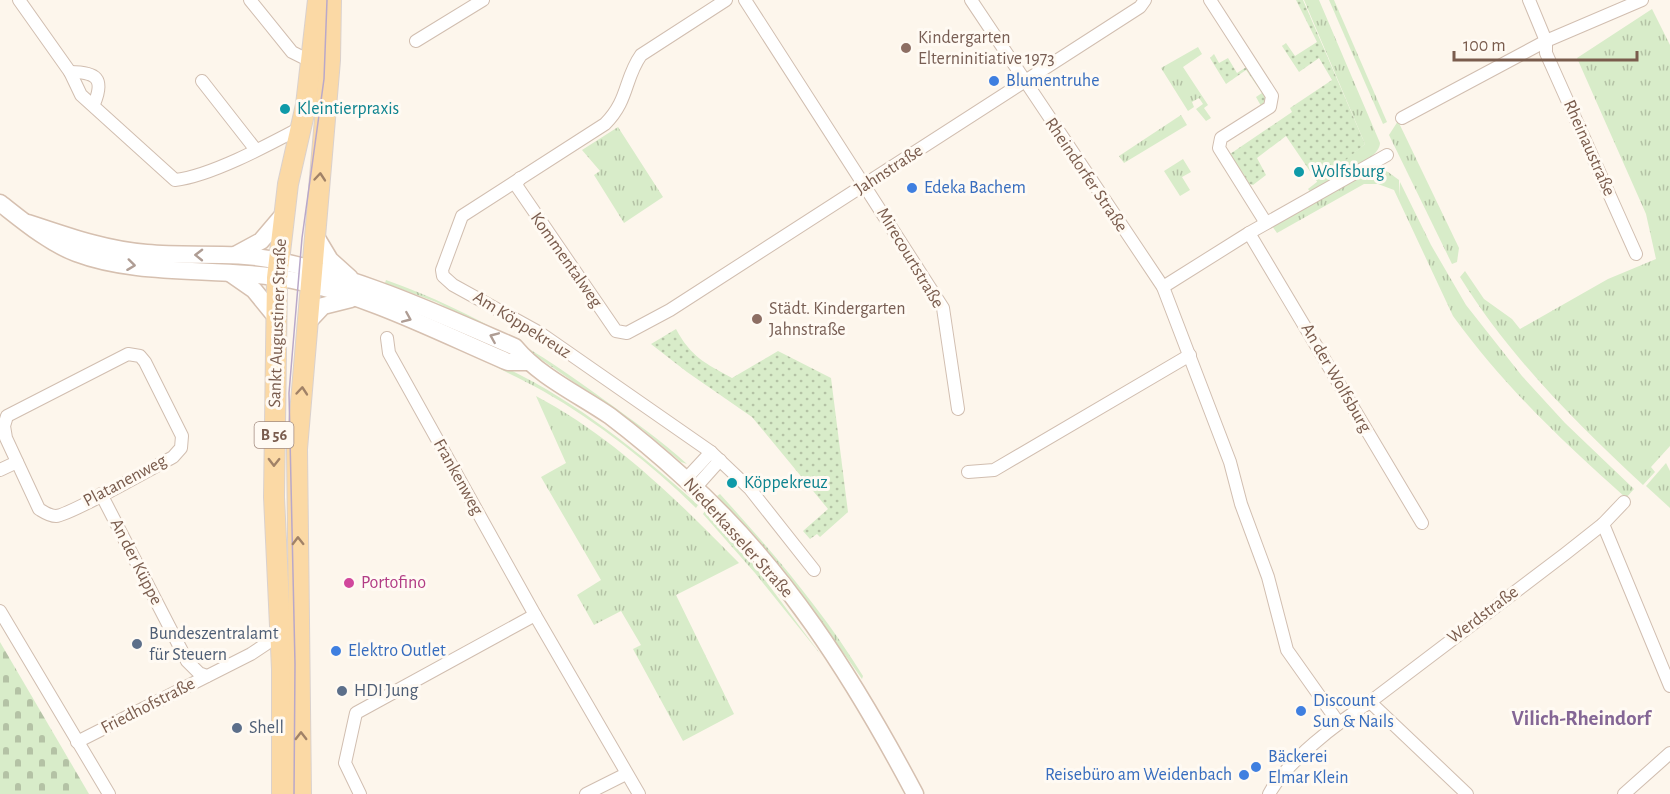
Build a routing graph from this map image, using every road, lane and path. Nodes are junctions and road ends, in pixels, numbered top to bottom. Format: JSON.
{"nodes":[{"id":1,"x":19,"y":0,"type":"edge"},
{"id":2,"x":250,"y":0,"type":"edge"},
{"id":3,"x":318,"y":0,"type":"edge"},
{"id":4,"x":331,"y":0,"type":"edge"},
{"id":5,"x":483,"y":0,"type":"edge"},
{"id":6,"x":726,"y":0,"type":"edge"},
{"id":7,"x":746,"y":0,"type":"edge"},
{"id":8,"x":970,"y":0,"type":"edge"},
{"id":9,"x":1145,"y":0,"type":"edge"},
{"id":10,"x":1210,"y":0,"type":"edge"},
{"id":11,"x":1529,"y":0,"type":"edge"},
{"id":12,"x":1642,"y":0,"type":"edge"},
{"id":13,"x":416,"y":41,"type":"dead end"},
{"id":14,"x":1546,"y":41,"type":"junction"},
{"id":15,"x":312,"y":62,"type":"junction"},
{"id":16,"x":70,"y":72,"type":"junction"},
{"id":17,"x":202,"y":81,"type":"dead end"},
{"id":18,"x":1023,"y":82,"type":"junction"},
{"id":19,"x":94,"y":104,"type":"junction"},
{"id":20,"x":1402,"y":118,"type":"dead end"},
{"id":21,"x":302,"y":127,"type":"junction"},
{"id":22,"x":256,"y":150,"type":"junction"},
{"id":23,"x":1387,"y":154,"type":"dead end"},
{"id":24,"x":520,"y":178,"type":"junction"},
{"id":25,"x":865,"y":185,"type":"junction"},
{"id":26,"x":0,"y":203,"type":"edge"},
{"id":27,"x":284,"y":214,"type":"junction"},
{"id":28,"x":28,"y":223,"type":"junction"},
{"id":29,"x":1266,"y":223,"type":"junction"},
{"id":30,"x":1249,"y":233,"type":"junction"},
{"id":31,"x":315,"y":235,"type":"junction"},
{"id":32,"x":1636,"y":254,"type":"dead end"},
{"id":33,"x":233,"y":255,"type":"junction"},
{"id":34,"x":278,"y":269,"type":"junction"},
{"id":35,"x":227,"y":272,"type":"junction"},
{"id":36,"x":311,"y":277,"type":"junction"},
{"id":37,"x":1163,"y":287,"type":"junction"},
{"id":38,"x":357,"y":292,"type":"junction"},
{"id":39,"x":276,"y":317,"type":"junction"},
{"id":40,"x":307,"y":323,"type":"junction"},
{"id":41,"x":627,"y":333,"type":"joint"},
{"id":42,"x":387,"y":338,"type":"dead end"},
{"id":43,"x":1190,"y":355,"type":"junction"},
{"id":44,"x":958,"y":410,"type":"dead end"},
{"id":45,"x":716,"y":456,"type":"junction"},
{"id":46,"x":17,"y":462,"type":"junction"},
{"id":47,"x":0,"y":470,"type":"edge"},
{"id":48,"x":968,"y":472,"type":"dead end"},
{"id":49,"x":690,"y":483,"type":"junction"},
{"id":50,"x":101,"y":494,"type":"junction"},
{"id":51,"x":1624,"y":502,"type":"dead end"},
{"id":52,"x":1422,"y":523,"type":"dead end"},
{"id":53,"x":1603,"y":524,"type":"junction"},
{"id":54,"x":814,"y":570,"type":"dead end"},
{"id":55,"x":0,"y":611,"type":"edge"},
{"id":56,"x":535,"y":615,"type":"junction"},
{"id":57,"x":278,"y":627,"type":"junction"},
{"id":58,"x":251,"y":654,"type":"junction"},
{"id":59,"x":187,"y":661,"type":"junction"},
{"id":60,"x":282,"y":669,"type":"junction"},
{"id":61,"x":207,"y":676,"type":"junction"},
{"id":62,"x":1670,"y":686,"type":"edge"},
{"id":63,"x":183,"y":689,"type":"junction"},
{"id":64,"x":1370,"y":702,"type":"junction"},
{"id":65,"x":1338,"y":722,"type":"junction"},
{"id":66,"x":77,"y":742,"type":"junction"},
{"id":67,"x":1670,"y":753,"type":"edge"},
{"id":68,"x":626,"y":774,"type":"junction"},
{"id":69,"x":109,"y":794,"type":"edge"},
{"id":70,"x":282,"y":794,"type":"edge"},
{"id":71,"x":301,"y":794,"type":"edge"},
{"id":72,"x":360,"y":794,"type":"edge"},
{"id":73,"x":586,"y":794,"type":"edge"},
{"id":74,"x":639,"y":794,"type":"edge"},
{"id":75,"x":915,"y":794,"type":"edge"},
{"id":76,"x":1269,"y":794,"type":"edge"},
{"id":77,"x":1467,"y":794,"type":"edge"},
{"id":78,"x":1624,"y":794,"type":"edge"}],
"edges":[{"from":1,"to":16,"type":"street"},
{"from":2,"to":15,"type":"street"},
{"from":3,"to":15,"type":"main road","name":"Sankt Augustiner Straße","number":"B 56"},
{"from":31,"to":4,"type":"main road","name":"Sankt Augustiner Straße","number":"B 56","one_way":true},
{"from":5,"to":13,"type":"street"},
{"from":6,"to":24,"type":"street"},
{"from":7,"to":25,"type":"street","name":"Mirecourtstraße"},
{"from":8,"to":18,"type":"street","name":"Rheindorfer Straße"},
{"from":9,"to":18,"type":"street","name":"Jahnstraße"},
{"from":10,"to":29,"type":"street"},
{"from":11,"to":14,"type":"street","name":"Rheinaustraße"},
{"from":12,"to":14,"type":"street"},
{"from":14,"to":20,"type":"street"},
{"from":14,"to":32,"type":"street","name":"Rheinaustraße"},
{"from":15,"to":21,"type":"main road","name":"Sankt Augustiner Straße","number":"B 56"},
{"from":16,"to":19,"type":"street"},
{"from":16,"to":19,"type":"street"},
{"from":17,"to":22,"type":"street"},
{"from":18,"to":25,"type":"street","name":"Jahnstraße"},
{"from":18,"to":37,"type":"street","name":"Rheindorfer Straße"},
{"from":19,"to":22,"type":"street"},
{"from":21,"to":22,"type":"street"},
{"from":21,"to":27,"type":"main road","name":"Sankt Augustiner Straße","number":"B 56"},
{"from":23,"to":29,"type":"street"},
{"from":24,"to":41,"type":"street","name":"Kommentalweg"},
{"from":24,"to":45,"type":"street","name":"Am Köppekreuz"},
{"from":25,"to":41,"type":"street","name":"Jahnstraße"},
{"from":25,"to":44,"type":"street","name":"Mirecourtstraße"},
{"from":26,"to":28,"type":"main road"},
{"from":27,"to":33,"type":"main road"},
{"from":27,"to":34,"type":"main road","name":"Sankt Augustiner Straße","number":"B 56"},
{"from":33,"to":28,"type":"main road","one_way":true},
{"from":28,"to":35,"type":"main road","one_way":true},
{"from":29,"to":30,"type":"street"},
{"from":30,"to":37,"type":"street"},
{"from":30,"to":52,"type":"street","name":"An der Wolfsburg"},
{"from":31,"to":36,"type":"main road","name":"Sankt Augustiner Straße","number":"B 56"},
{"from":31,"to":38,"type":"main road"},
{"from":33,"to":34,"type":"main road"},
{"from":34,"to":35,"type":"main road"},
{"from":34,"to":36,"type":"main road","name":"Niederkasseler Straße"},
{"from":34,"to":39,"type":"main road","name":"Sankt Augustiner Straße","number":"B 56"},
{"from":35,"to":39,"type":"main road"},
{"from":36,"to":38,"type":"main road","name":"Niederkasseler Straße"},
{"from":36,"to":40,"type":"main road","name":"Sankt Augustiner Straße","number":"B 56"},
{"from":37,"to":43,"type":"street","name":"Rheindorfer Straße"},
{"from":38,"to":40,"type":"main road"},
{"from":38,"to":49,"type":"main road","name":"Niederkasseler Straße"},
{"from":39,"to":57,"type":"main road","name":"Sankt Augustiner Straße","number":"B 56","one_way":true},
{"from":71,"to":40,"type":"main road","name":"Sankt Augustiner Straße","number":"B 56","one_way":true},
{"from":42,"to":56,"type":"street","name":"Frankenweg"},
{"from":43,"to":48,"type":"street"},
{"from":43,"to":65,"type":"street","name":"Rheindorfer Straße"},
{"from":45,"to":49,"type":"street"},
{"from":45,"to":54,"type":"street","name":"Am Köppekreuz"},
{"from":46,"to":47,"type":"street"},
{"from":46,"to":50,"type":"street","name":"Platanenweg"},
{"from":46,"to":50,"type":"street","name":"Platanenweg"},
{"from":49,"to":75,"type":"main road","name":"Niederkasseler Straße"},
{"from":50,"to":59,"type":"street","name":"An der Küppe"},
{"from":51,"to":53,"type":"street","name":"Werdstraße"},
{"from":53,"to":62,"type":"street"},
{"from":53,"to":64,"type":"street","name":"Werdstraße"},
{"from":55,"to":66,"type":"street"},
{"from":56,"to":68,"type":"street","name":"Frankenweg"},
{"from":56,"to":72,"type":"street"},
{"from":57,"to":58,"type":"street","name":"Friedhofstraße"},
{"from":57,"to":60,"type":"main road","name":"Sankt Augustiner Straße","number":"B 56"},
{"from":58,"to":60,"type":"street"},
{"from":58,"to":61,"type":"street","name":"Friedhofstraße"},
{"from":59,"to":61,"type":"street","name":"An der Küppe"},
{"from":59,"to":63,"type":"street"},
{"from":60,"to":70,"type":"main road","name":"Sankt Augustiner Straße","number":"B 56"},
{"from":61,"to":63,"type":"street","name":"Friedhofstraße"},
{"from":63,"to":66,"type":"street","name":"Friedhofstraße"},
{"from":64,"to":65,"type":"street","name":"Werdstraße"},
{"from":64,"to":77,"type":"street"},
{"from":65,"to":76,"type":"street","name":"Werdstraße"},
{"from":66,"to":69,"type":"street"},
{"from":67,"to":78,"type":"street"},
{"from":68,"to":73,"type":"street"},
{"from":68,"to":74,"type":"street","name":"Frankenweg"}]}
